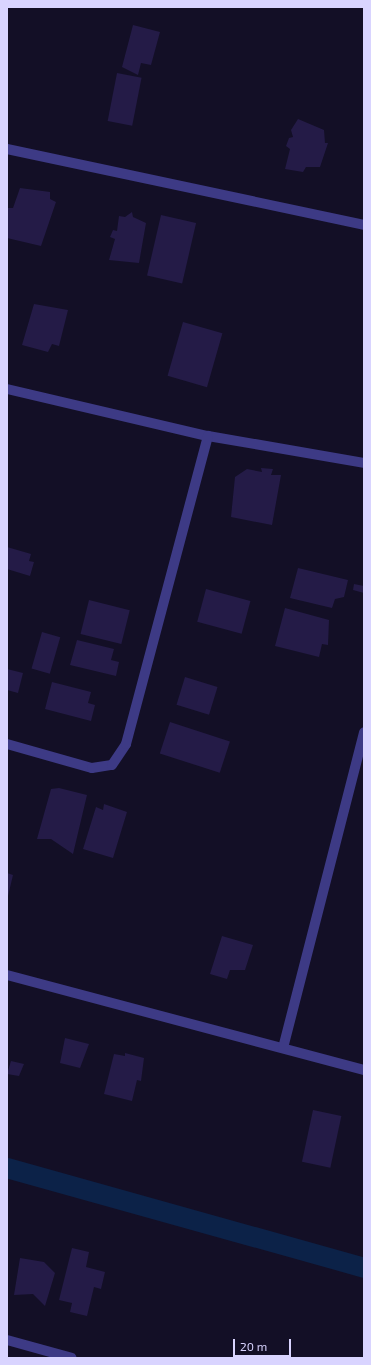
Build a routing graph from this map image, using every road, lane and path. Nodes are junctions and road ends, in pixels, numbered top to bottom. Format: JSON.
{"nodes":[{"id":1,"x":7,"y":149,"type":"edge"},
{"id":2,"x":364,"y":225,"type":"edge"},
{"id":3,"x":7,"y":389,"type":"edge"},
{"id":4,"x":208,"y":436,"type":"junction"},
{"id":5,"x":364,"y":463,"type":"edge"},
{"id":6,"x":364,"y":732,"type":"edge"},
{"id":7,"x":7,"y":744,"type":"edge"},
{"id":8,"x":7,"y":975,"type":"edge"},
{"id":9,"x":284,"y":1048,"type":"junction"},
{"id":10,"x":364,"y":1070,"type":"edge"},
{"id":11,"x":7,"y":1340,"type":"edge"},
{"id":12,"x":72,"y":1358,"type":"edge"}],
"edges":[{"from":1,"to":2,"type":"street"},
{"from":3,"to":4,"type":"street"},
{"from":4,"to":5,"type":"street"},
{"from":4,"to":7,"type":"street"},
{"from":6,"to":9,"type":"street"},
{"from":8,"to":9,"type":"street"},
{"from":9,"to":10,"type":"street"},
{"from":11,"to":12,"type":"street"}]}
